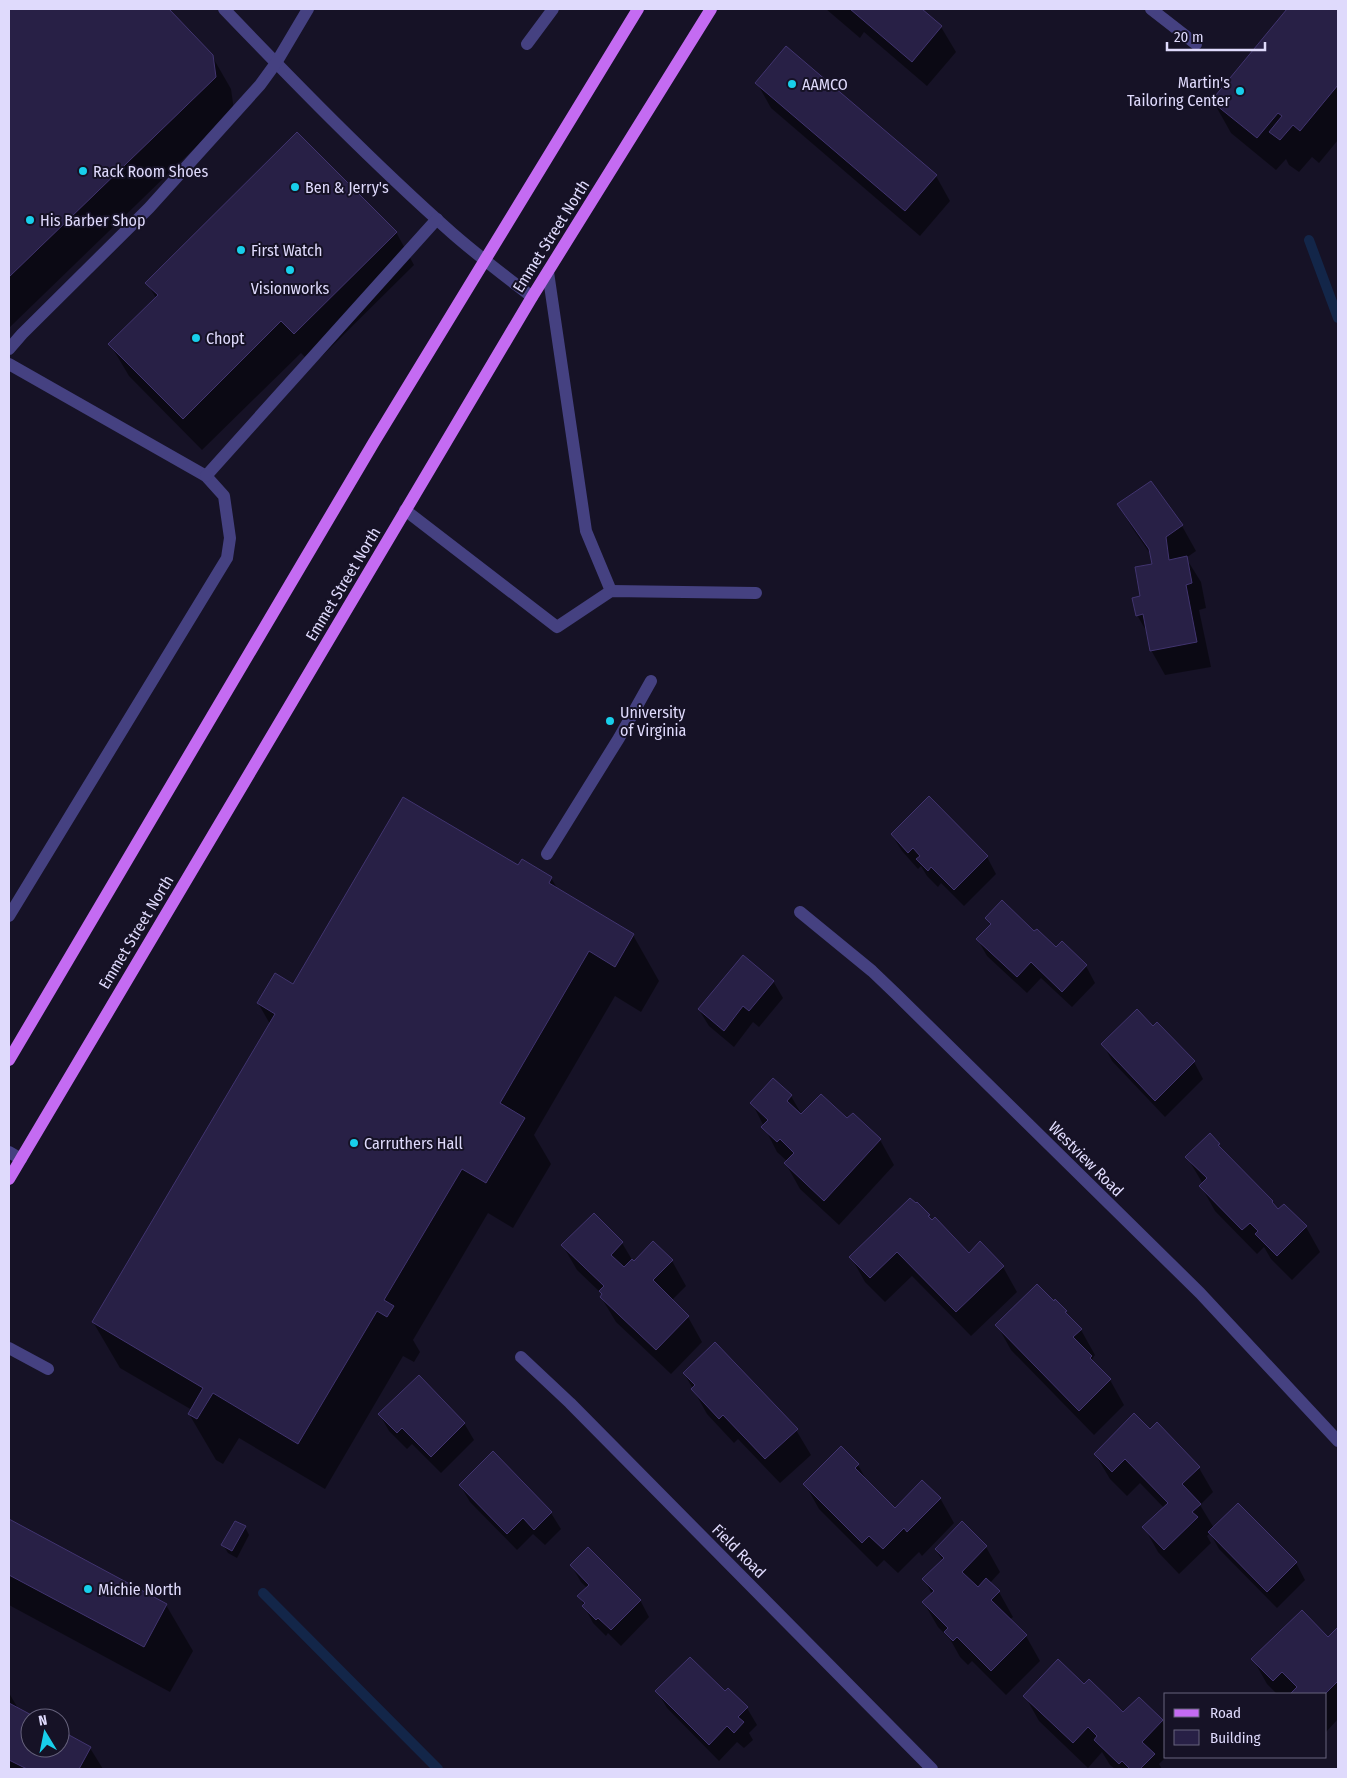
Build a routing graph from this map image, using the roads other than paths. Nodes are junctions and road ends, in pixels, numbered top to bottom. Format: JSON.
{"nodes":[{"id":1,"x":224,"y":9,"type":"edge"},
{"id":2,"x":308,"y":9,"type":"edge"},
{"id":3,"x":552,"y":9,"type":"edge"},
{"id":4,"x":638,"y":9,"type":"edge"},
{"id":5,"x":712,"y":9,"type":"edge"},
{"id":6,"x":1151,"y":9,"type":"edge"},
{"id":7,"x":527,"y":44,"type":"dead end"},
{"id":8,"x":1196,"y":44,"type":"dead end"},
{"id":9,"x":276,"y":63,"type":"junction"},
{"id":10,"x":437,"y":218,"type":"junction"},
{"id":11,"x":485,"y":259,"type":"junction"},
{"id":12,"x":548,"y":272,"type":"junction"},
{"id":13,"x":532,"y":297,"type":"junction"},
{"id":14,"x":9,"y":349,"type":"edge"},
{"id":15,"x":9,"y":364,"type":"edge"},
{"id":16,"x":206,"y":476,"type":"junction"},
{"id":17,"x":405,"y":510,"type":"junction"},
{"id":18,"x":611,"y":591,"type":"junction"},
{"id":19,"x":756,"y":593,"type":"dead end"},
{"id":20,"x":651,"y":681,"type":"dead end"},
{"id":21,"x":547,"y":854,"type":"dead end"},
{"id":22,"x":800,"y":912,"type":"dead end"},
{"id":23,"x":9,"y":916,"type":"edge"},
{"id":24,"x":9,"y":1060,"type":"edge"},
{"id":25,"x":9,"y":1152,"type":"edge"},
{"id":26,"x":21,"y":1159,"type":"junction"},
{"id":27,"x":9,"y":1179,"type":"edge"},
{"id":28,"x":9,"y":1348,"type":"edge"},
{"id":29,"x":521,"y":1357,"type":"dead end"},
{"id":30,"x":48,"y":1369,"type":"dead end"},
{"id":31,"x":1338,"y":1441,"type":"edge"},
{"id":32,"x":932,"y":1769,"type":"edge"}],
"edges":[{"from":1,"to":9,"type":"street"},
{"from":2,"to":9,"type":"street"},
{"from":3,"to":7,"type":"street"},
{"from":4,"to":11,"type":"main road"},
{"from":5,"to":12,"type":"main road","name":"Emmet Street North"},
{"from":6,"to":8,"type":"street"},
{"from":9,"to":10,"type":"street"},
{"from":9,"to":14,"type":"street"},
{"from":10,"to":11,"type":"street"},
{"from":10,"to":16,"type":"street"},
{"from":11,"to":13,"type":"street"},
{"from":11,"to":24,"type":"main road"},
{"from":12,"to":13,"type":"main road","name":"Emmet Street North"},
{"from":12,"to":18,"type":"street"},
{"from":13,"to":17,"type":"main road","name":"Emmet Street North"},
{"from":15,"to":16,"type":"street"},
{"from":16,"to":23,"type":"street"},
{"from":17,"to":18,"type":"street"},
{"from":17,"to":26,"type":"main road","name":"Emmet Street North"},
{"from":18,"to":19,"type":"street"},
{"from":20,"to":21,"type":"street"},
{"from":22,"to":31,"type":"street","name":"Westview Road"},
{"from":25,"to":26,"type":"street"},
{"from":26,"to":27,"type":"main road","name":"Emmet Street North"},
{"from":28,"to":30,"type":"street"},
{"from":29,"to":32,"type":"street","name":"Field Road"}]}
